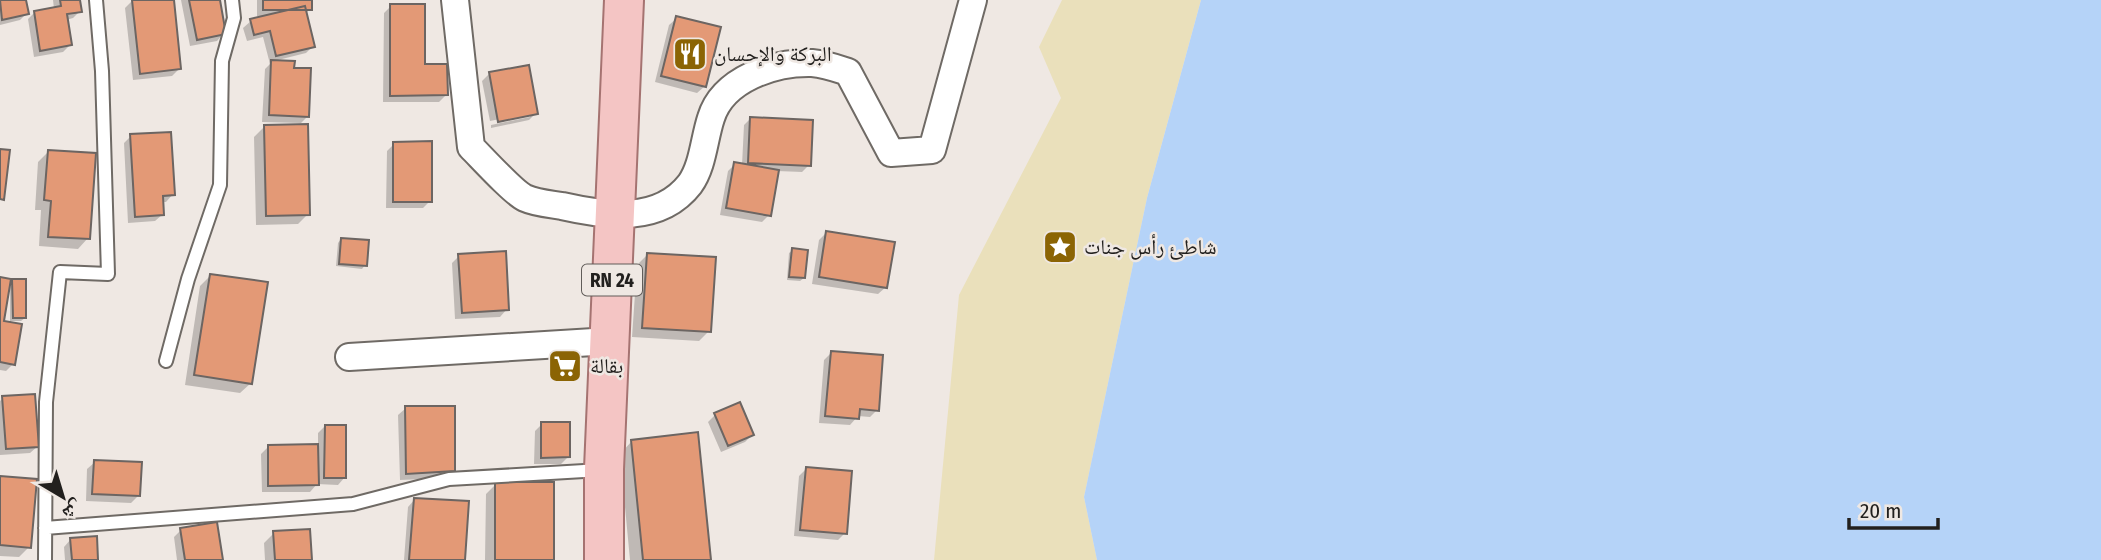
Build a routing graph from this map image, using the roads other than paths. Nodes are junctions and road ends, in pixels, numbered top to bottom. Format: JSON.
{"nodes":[{"id":1,"x":96,"y":0,"type":"edge"},
{"id":2,"x":232,"y":0,"type":"edge"},
{"id":3,"x":455,"y":0,"type":"edge"},
{"id":4,"x":624,"y":0,"type":"edge"},
{"id":5,"x":973,"y":0,"type":"edge"},
{"id":6,"x":615,"y":215,"type":"junction"},
{"id":7,"x":610,"y":341,"type":"junction"},
{"id":8,"x":349,"y":357,"type":"dead end"},
{"id":9,"x":166,"y":361,"type":"dead end"},
{"id":10,"x":604,"y":469,"type":"junction"},
{"id":11,"x":45,"y":528,"type":"junction"},
{"id":12,"x":45,"y":560,"type":"edge"},
{"id":13,"x":604,"y":560,"type":"edge"}],
"edges":[{"from":1,"to":11,"type":"lane"},
{"from":2,"to":9,"type":"lane"},
{"from":3,"to":6,"type":"street"},
{"from":4,"to":6,"type":"main road","number":"RN 24"},
{"from":5,"to":6,"type":"street"},
{"from":6,"to":7,"type":"main road","number":"RN 24"},
{"from":7,"to":8,"type":"street"},
{"from":7,"to":10,"type":"main road","number":"RN 24"},
{"from":10,"to":11,"type":"lane"},
{"from":10,"to":13,"type":"main road","number":"RN 24"},
{"from":11,"to":12,"type":"lane"}]}
